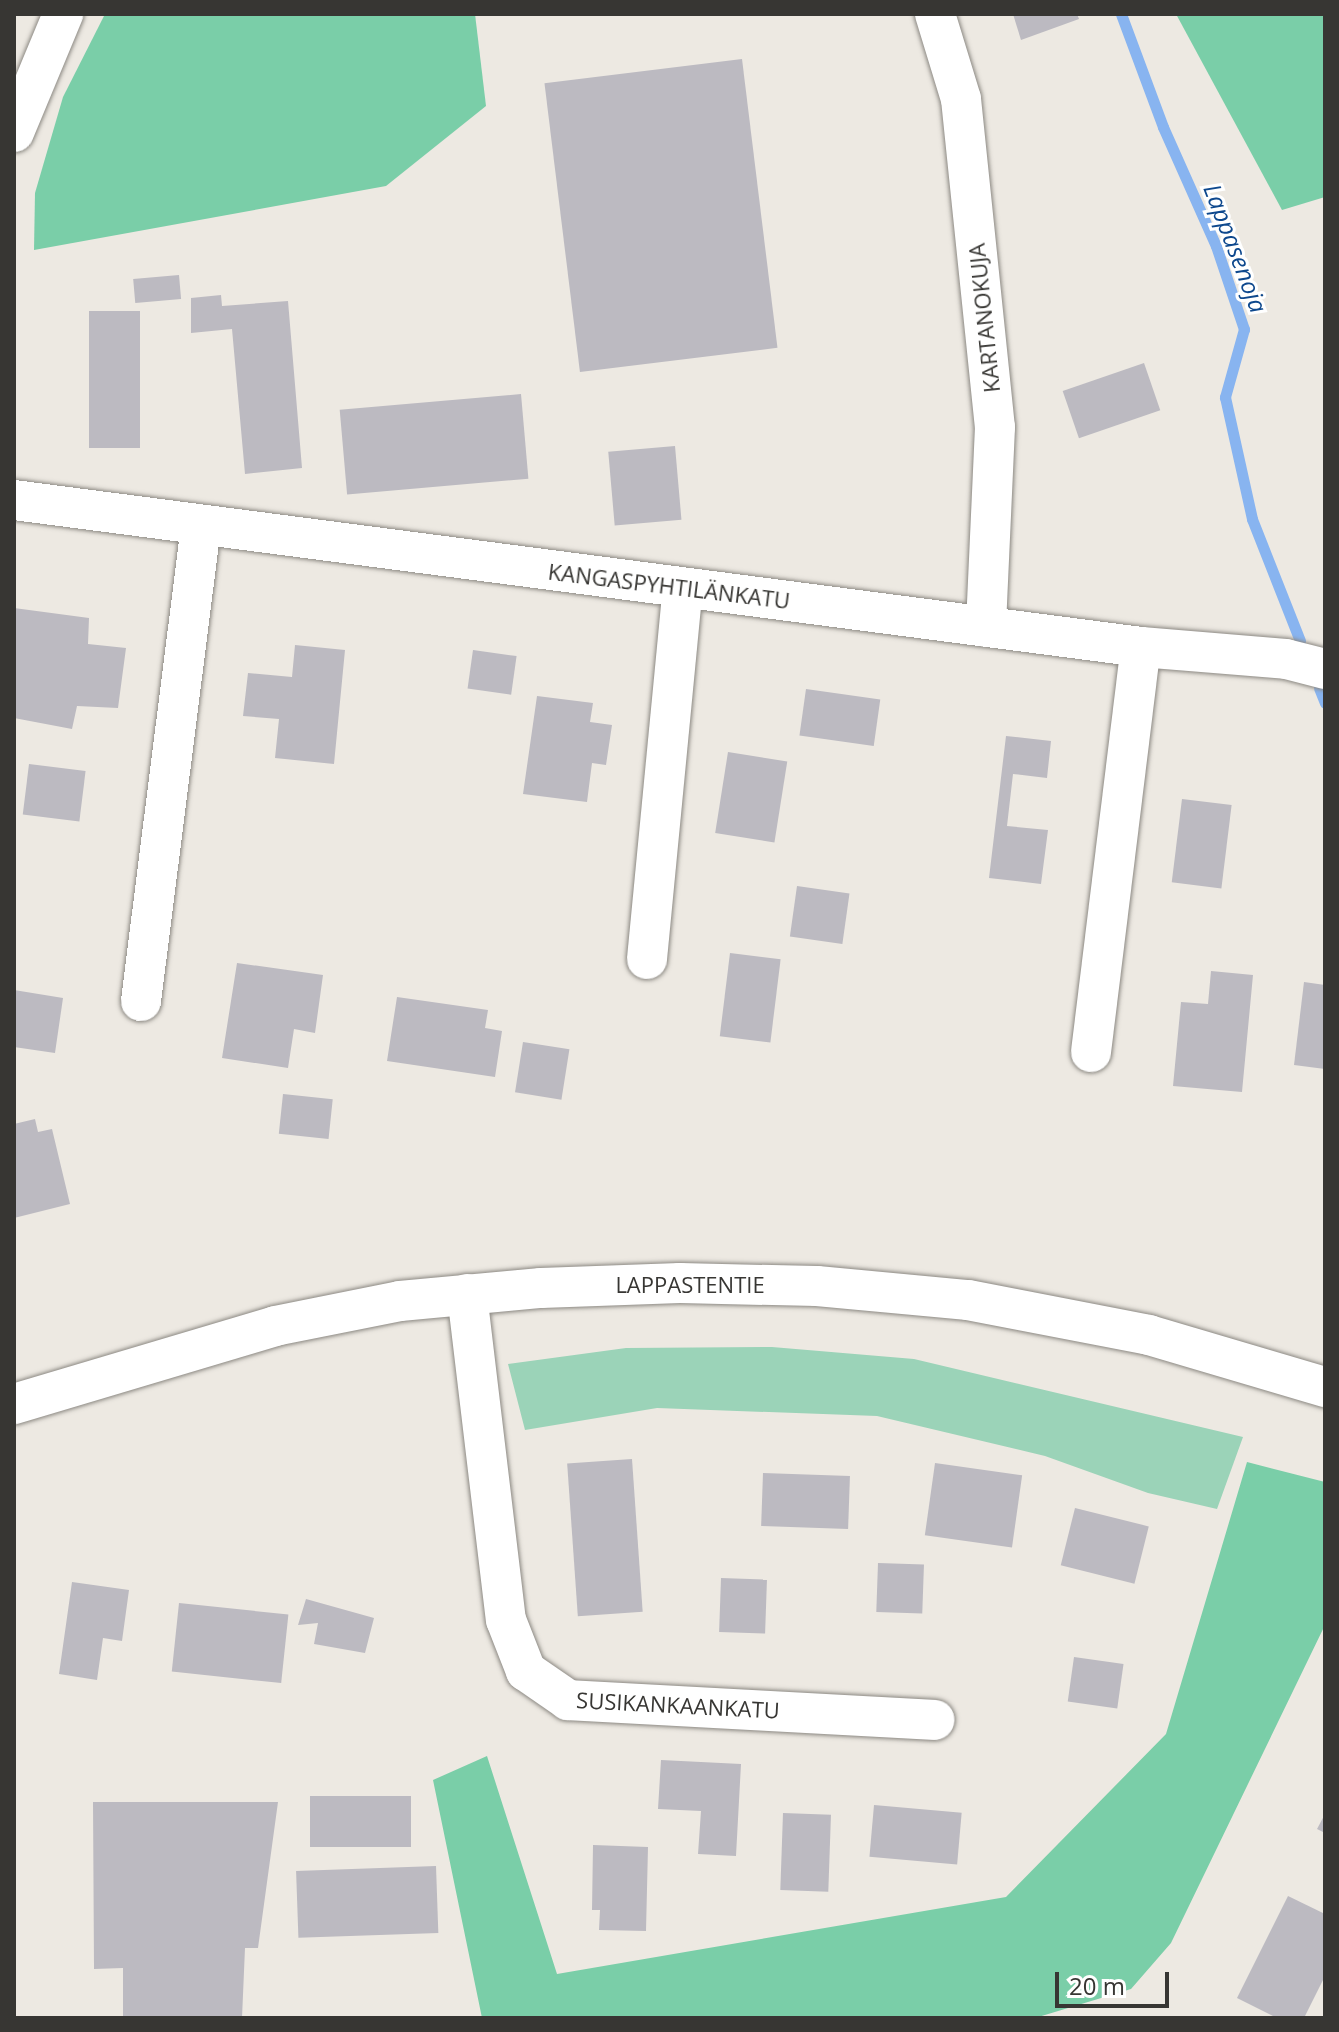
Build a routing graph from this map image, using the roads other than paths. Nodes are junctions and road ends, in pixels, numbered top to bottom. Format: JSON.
{"nodes":[{"id":1,"x":63,"y":14,"type":"edge"},
{"id":2,"x":935,"y":14,"type":"edge"},
{"id":3,"x":14,"y":132,"type":"edge"},
{"id":4,"x":14,"y":500,"type":"edge"},
{"id":5,"x":201,"y":526,"type":"junction"},
{"id":6,"x":683,"y":588,"type":"junction"},
{"id":7,"x":986,"y":627,"type":"junction"},
{"id":8,"x":1141,"y":647,"type":"junction"},
{"id":9,"x":1325,"y":669,"type":"edge"},
{"id":10,"x":647,"y":959,"type":"dead end"},
{"id":11,"x":141,"y":1001,"type":"dead end"},
{"id":12,"x":1091,"y":1052,"type":"dead end"},
{"id":13,"x":467,"y":1294,"type":"junction"},
{"id":14,"x":1325,"y":1387,"type":"edge"},
{"id":15,"x":55,"y":1389,"type":"junction"},
{"id":16,"x":14,"y":1397,"type":"edge"},
{"id":17,"x":14,"y":1404,"type":"edge"},
{"id":18,"x":934,"y":1720,"type":"dead end"}],
"edges":[{"from":1,"to":3,"type":"street"},
{"from":2,"to":7,"type":"street","name":"KARTANOKUJA"},
{"from":4,"to":5,"type":"street","name":"KANGASPYHTILÄNKATU"},
{"from":5,"to":6,"type":"street","name":"KANGASPYHTILÄNKATU"},
{"from":5,"to":11,"type":"street"},
{"from":6,"to":7,"type":"street","name":"KANGASPYHTILÄNKATU"},
{"from":6,"to":10,"type":"street"},
{"from":7,"to":8,"type":"street","name":"KANGASPYHTILÄNKATU"},
{"from":8,"to":9,"type":"street","name":"KANGASPYHTILÄNKATU"},
{"from":8,"to":12,"type":"street"},
{"from":13,"to":14,"type":"street","name":"LAPPASTENTIE"},
{"from":13,"to":15,"type":"street","name":"LAPPASTENTIE"},
{"from":13,"to":18,"type":"street","name":"SUSIKANKAANKATU"},
{"from":15,"to":16,"type":"street","name":"LAPPASTENTIE"},
{"from":15,"to":17,"type":"street","name":"LAPPASTENTIE"}]}
